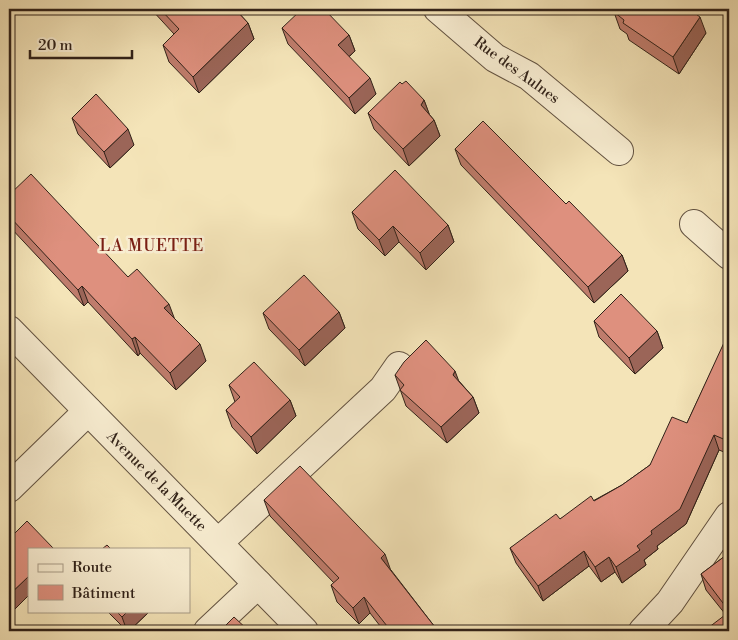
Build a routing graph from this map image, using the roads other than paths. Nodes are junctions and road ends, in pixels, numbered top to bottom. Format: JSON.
{"nodes":[{"id":1,"x":438,"y":9,"type":"edge"},
{"id":2,"x":619,"y":151,"type":"dead end"},
{"id":3,"x":694,"y":224,"type":"dead end"},
{"id":4,"x":729,"y":254,"type":"edge"},
{"id":5,"x":12,"y":338,"type":"edge"},
{"id":6,"x":399,"y":366,"type":"edge"},
{"id":7,"x":88,"y":411,"type":"junction"},
{"id":8,"x":9,"y":488,"type":"edge"},
{"id":9,"x":729,"y":516,"type":"edge"},
{"id":10,"x":218,"y":543,"type":"junction"},
{"id":11,"x":258,"y":584,"type":"junction"},
{"id":12,"x":208,"y":631,"type":"edge"},
{"id":13,"x":304,"y":631,"type":"edge"},
{"id":14,"x":643,"y":631,"type":"edge"}],
"edges":[{"from":1,"to":2,"type":"street","name":"Rue des Aulnes"},
{"from":3,"to":4,"type":"street"},
{"from":5,"to":7,"type":"street","name":"Avenue de la Muette"},
{"from":6,"to":10,"type":"street"},
{"from":7,"to":8,"type":"street"},
{"from":7,"to":10,"type":"street","name":"Avenue de la Muette"},
{"from":9,"to":14,"type":"street"},
{"from":10,"to":11,"type":"street","name":"Avenue de la Muette"},
{"from":11,"to":12,"type":"street"},
{"from":11,"to":13,"type":"street","name":"Avenue de la Muette"}]}
